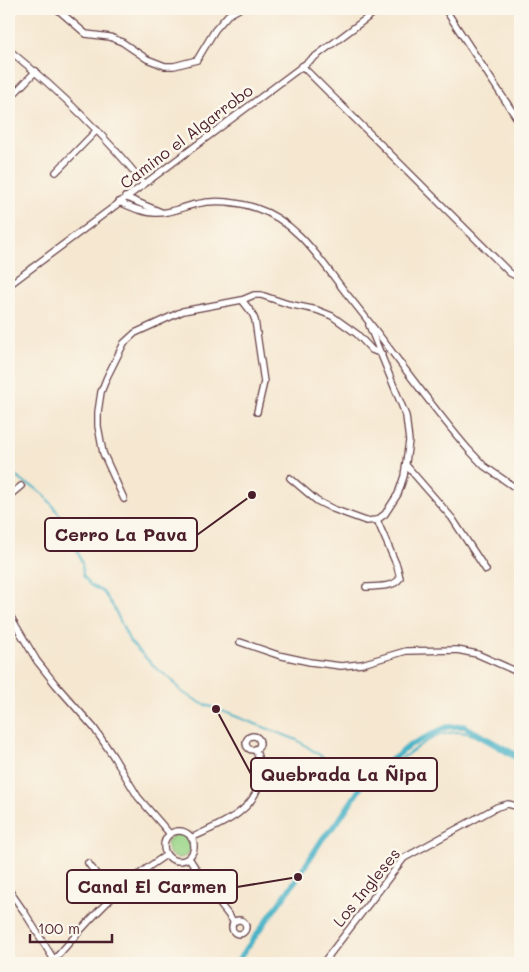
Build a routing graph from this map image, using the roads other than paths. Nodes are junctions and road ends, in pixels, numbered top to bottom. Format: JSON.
{"nodes":[{"id":1,"x":57,"y":9,"type":"edge"},
{"id":2,"x":239,"y":9,"type":"edge"},
{"id":3,"x":379,"y":9,"type":"edge"},
{"id":4,"x":446,"y":9,"type":"edge"},
{"id":5,"x":9,"y":50,"type":"edge"},
{"id":6,"x":302,"y":66,"type":"junction"},
{"id":7,"x":36,"y":71,"type":"junction"},
{"id":8,"x":9,"y":99,"type":"edge"},
{"id":9,"x":520,"y":122,"type":"edge"},
{"id":10,"x":97,"y":130,"type":"junction"},
{"id":11,"x":56,"y":172,"type":"dead end"},
{"id":12,"x":144,"y":184,"type":"junction"},
{"id":13,"x":126,"y":197,"type":"junction"},
{"id":14,"x":119,"y":202,"type":"junction"},
{"id":15,"x":163,"y":213,"type":"junction"},
{"id":16,"x":520,"y":278,"type":"edge"},
{"id":17,"x":9,"y":285,"type":"edge"},
{"id":18,"x":242,"y":300,"type":"junction"},
{"id":19,"x":366,"y":316,"type":"junction"},
{"id":20,"x":382,"y":354,"type":"junction"},
{"id":21,"x":256,"y":412,"type":"dead end"},
{"id":22,"x":406,"y":465,"type":"junction"},
{"id":23,"x":290,"y":478,"type":"dead end"},
{"id":24,"x":21,"y":486,"type":"dead end"},
{"id":25,"x":520,"y":491,"type":"edge"},
{"id":26,"x":9,"y":496,"type":"edge"},
{"id":27,"x":124,"y":499,"type":"dead end"},
{"id":28,"x":377,"y":520,"type":"junction"},
{"id":29,"x":486,"y":570,"type":"dead end"},
{"id":30,"x":366,"y":587,"type":"dead end"},
{"id":31,"x":9,"y":614,"type":"edge"},
{"id":32,"x":240,"y":642,"type":"dead end"},
{"id":33,"x":520,"y":673,"type":"edge"},
{"id":34,"x":255,"y":749,"type":"dead end"},
{"id":35,"x":520,"y":807,"type":"edge"},
{"id":36,"x":170,"y":834,"type":"junction"},
{"id":37,"x":191,"y":838,"type":"junction"},
{"id":38,"x":166,"y":855,"type":"junction"},
{"id":39,"x":189,"y":858,"type":"junction"},
{"id":40,"x":88,"y":863,"type":"dead end"},
{"id":41,"x":9,"y":890,"type":"edge"},
{"id":42,"x":113,"y":896,"type":"junction"},
{"id":43,"x":234,"y":922,"type":"dead end"},
{"id":44,"x":55,"y":962,"type":"edge"},
{"id":45,"x":323,"y":963,"type":"edge"}],
"edges":[{"from":1,"to":2,"type":"street"},
{"from":3,"to":6,"type":"street","name":"Camino el Algarrobo"},
{"from":4,"to":9,"type":"street"},
{"from":5,"to":7,"type":"street"},
{"from":6,"to":12,"type":"street","name":"Camino el Algarrobo"},
{"from":6,"to":16,"type":"street"},
{"from":7,"to":8,"type":"street"},
{"from":7,"to":10,"type":"street"},
{"from":10,"to":11,"type":"street"},
{"from":10,"to":12,"type":"street"},
{"from":12,"to":13,"type":"street","name":"Camino el Algarrobo"},
{"from":13,"to":14,"type":"street","name":"Camino el Algarrobo"},
{"from":13,"to":15,"type":"street"},
{"from":14,"to":15,"type":"street"},
{"from":14,"to":17,"type":"street","name":"Camino el Algarrobo"},
{"from":15,"to":19,"type":"street"},
{"from":18,"to":20,"type":"street"},
{"from":18,"to":21,"type":"street"},
{"from":18,"to":27,"type":"street"},
{"from":19,"to":20,"type":"street"},
{"from":19,"to":25,"type":"street"},
{"from":20,"to":22,"type":"street"},
{"from":22,"to":28,"type":"street"},
{"from":22,"to":29,"type":"street"},
{"from":23,"to":28,"type":"street"},
{"from":24,"to":26,"type":"street"},
{"from":28,"to":30,"type":"street"},
{"from":31,"to":36,"type":"street"},
{"from":32,"to":33,"type":"street"},
{"from":34,"to":37,"type":"street"},
{"from":35,"to":45,"type":"street","name":"Los Ingleses"},
{"from":36,"to":37,"type":"street"},
{"from":36,"to":38,"type":"street"},
{"from":37,"to":39,"type":"street"},
{"from":38,"to":39,"type":"street"},
{"from":38,"to":42,"type":"street"},
{"from":39,"to":43,"type":"street"},
{"from":40,"to":42,"type":"street"},
{"from":41,"to":44,"type":"street"},
{"from":42,"to":44,"type":"street"}]}
